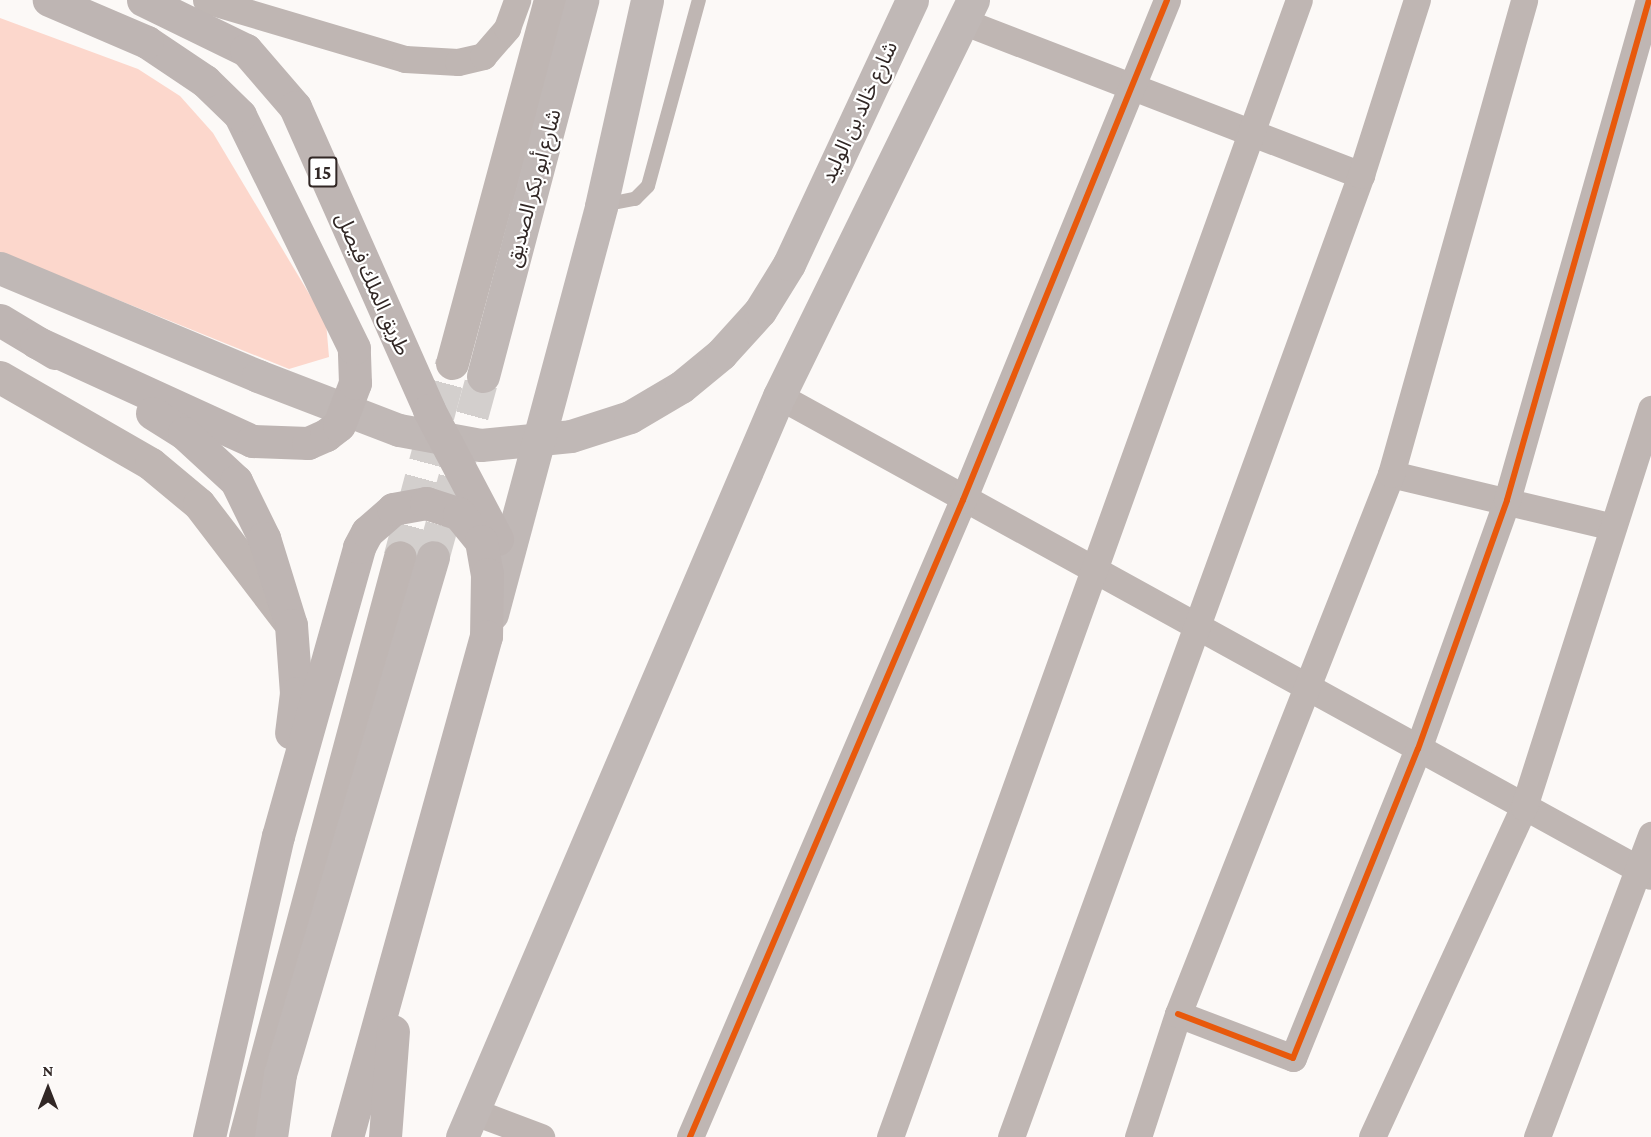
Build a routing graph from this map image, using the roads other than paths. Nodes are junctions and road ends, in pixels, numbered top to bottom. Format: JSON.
{"nodes":[{"id":1,"x":49,"y":0,"type":"edge"},
{"id":2,"x":143,"y":0,"type":"edge"},
{"id":3,"x":206,"y":0,"type":"edge"},
{"id":4,"x":517,"y":0,"type":"edge"},
{"id":5,"x":550,"y":0,"type":"edge"},
{"id":6,"x":582,"y":0,"type":"edge"},
{"id":7,"x":647,"y":0,"type":"edge"},
{"id":8,"x":699,"y":0,"type":"edge"},
{"id":9,"x":912,"y":0,"type":"edge"},
{"id":10,"x":1167,"y":0,"type":"edge"},
{"id":11,"x":1299,"y":0,"type":"edge"},
{"id":12,"x":1417,"y":0,"type":"edge"},
{"id":13,"x":1524,"y":0,"type":"edge"},
{"id":14,"x":1649,"y":0,"type":"edge"},
{"id":15,"x":968,"y":10,"type":"edge"},
{"id":16,"x":1131,"y":86,"type":"junction"},
{"id":17,"x":1251,"y":132,"type":"junction"},
{"id":18,"x":1361,"y":175,"type":"junction"},
{"id":19,"x":601,"y":206,"type":"junction"},
{"id":20,"x":0,"y":268,"type":"edge"},
{"id":21,"x":0,"y":321,"type":"edge"},
{"id":22,"x":36,"y":342,"type":"junction"},
{"id":23,"x":452,"y":363,"type":"tunnel mouth"},
{"id":24,"x":483,"y":376,"type":"tunnel mouth"},
{"id":25,"x":0,"y":377,"type":"edge"},
{"id":26,"x":779,"y":396,"type":"junction"},
{"id":27,"x":1651,"y":409,"type":"edge"},
{"id":28,"x":1391,"y":474,"type":"junction"},
{"id":29,"x":963,"y":500,"type":"junction"},
{"id":30,"x":1508,"y":500,"type":"junction"},
{"id":31,"x":1613,"y":527,"type":"junction"},
{"id":32,"x":400,"y":557,"type":"tunnel mouth"},
{"id":33,"x":433,"y":557,"type":"tunnel mouth"},
{"id":34,"x":1094,"y":572,"type":"junction"},
{"id":35,"x":291,"y":625,"type":"junction"},
{"id":36,"x":1195,"y":627,"type":"junction"},
{"id":37,"x":486,"y":636,"type":"junction"},
{"id":38,"x":1306,"y":687,"type":"junction"},
{"id":39,"x":1418,"y":749,"type":"junction"},
{"id":40,"x":1524,"y":807,"type":"junction"},
{"id":41,"x":1651,"y":835,"type":"edge"},
{"id":42,"x":278,"y":836,"type":"junction"},
{"id":43,"x":1645,"y":873,"type":"edge"},
{"id":44,"x":398,"y":966,"type":"junction"},
{"id":45,"x":1178,"y":1014,"type":"junction"},
{"id":46,"x":467,"y":1124,"type":"edge"},
{"id":47,"x":209,"y":1137,"type":"edge"},
{"id":48,"x":245,"y":1137,"type":"edge"},
{"id":49,"x":272,"y":1137,"type":"edge"},
{"id":50,"x":347,"y":1137,"type":"edge"},
{"id":51,"x":386,"y":1137,"type":"edge"},
{"id":52,"x":542,"y":1137,"type":"edge"},
{"id":53,"x":690,"y":1137,"type":"edge"},
{"id":54,"x":890,"y":1137,"type":"edge"},
{"id":55,"x":1011,"y":1137,"type":"edge"},
{"id":56,"x":1138,"y":1137,"type":"edge"},
{"id":57,"x":1372,"y":1137,"type":"edge"},
{"id":58,"x":1537,"y":1137,"type":"edge"}],
"edges":[{"from":1,"to":22,"type":"highway"},
{"from":2,"to":37,"type":"highway","name":"طريق الملك فيصل","number":"15"},
{"from":3,"to":4,"type":"street"},
{"from":5,"to":23,"type":"street"},
{"from":6,"to":24,"type":"main road","name":"شارع أبو بكر الصديق"},
{"from":7,"to":19,"type":"main road"},
{"from":8,"to":19,"type":"lane"},
{"from":9,"to":20,"type":"main road","name":"شارع خالد بن الوليد"},
{"from":10,"to":16,"type":"street"},
{"from":11,"to":17,"type":"street"},
{"from":12,"to":18,"type":"street"},
{"from":13,"to":28,"type":"street"},
{"from":14,"to":30,"type":"street"},
{"from":15,"to":16,"type":"street"},
{"from":15,"to":26,"type":"main road"},
{"from":16,"to":17,"type":"street"},
{"from":16,"to":29,"type":"street"},
{"from":17,"to":18,"type":"street"},
{"from":17,"to":34,"type":"street"},
{"from":18,"to":36,"type":"street"},
{"from":19,"to":37,"type":"main road"},
{"from":21,"to":22,"type":"highway"},
{"from":22,"to":35,"type":"highway"},
{"from":25,"to":35,"type":"street"},
{"from":26,"to":29,"type":"street"},
{"from":26,"to":46,"type":"main road"},
{"from":27,"to":31,"type":"street"},
{"from":28,"to":30,"type":"street"},
{"from":28,"to":38,"type":"street"},
{"from":29,"to":34,"type":"street"},
{"from":29,"to":53,"type":"street"},
{"from":30,"to":31,"type":"street"},
{"from":30,"to":39,"type":"street"},
{"from":31,"to":40,"type":"street"},
{"from":32,"to":48,"type":"street"},
{"from":33,"to":49,"type":"main road"},
{"from":34,"to":36,"type":"street"},
{"from":34,"to":54,"type":"street"},
{"from":35,"to":42,"type":"highway"},
{"from":36,"to":38,"type":"street"},
{"from":36,"to":55,"type":"street"},
{"from":37,"to":42,"type":"highway"},
{"from":37,"to":44,"type":"highway"},
{"from":38,"to":39,"type":"street"},
{"from":38,"to":45,"type":"street"},
{"from":39,"to":40,"type":"street"},
{"from":39,"to":45,"type":"street"},
{"from":40,"to":43,"type":"street"},
{"from":40,"to":57,"type":"street"},
{"from":41,"to":43,"type":"street"},
{"from":42,"to":47,"type":"highway"},
{"from":43,"to":58,"type":"street"},
{"from":44,"to":50,"type":"highway"},
{"from":44,"to":51,"type":"highway"},
{"from":45,"to":56,"type":"street"},
{"from":46,"to":52,"type":"street"}]}
